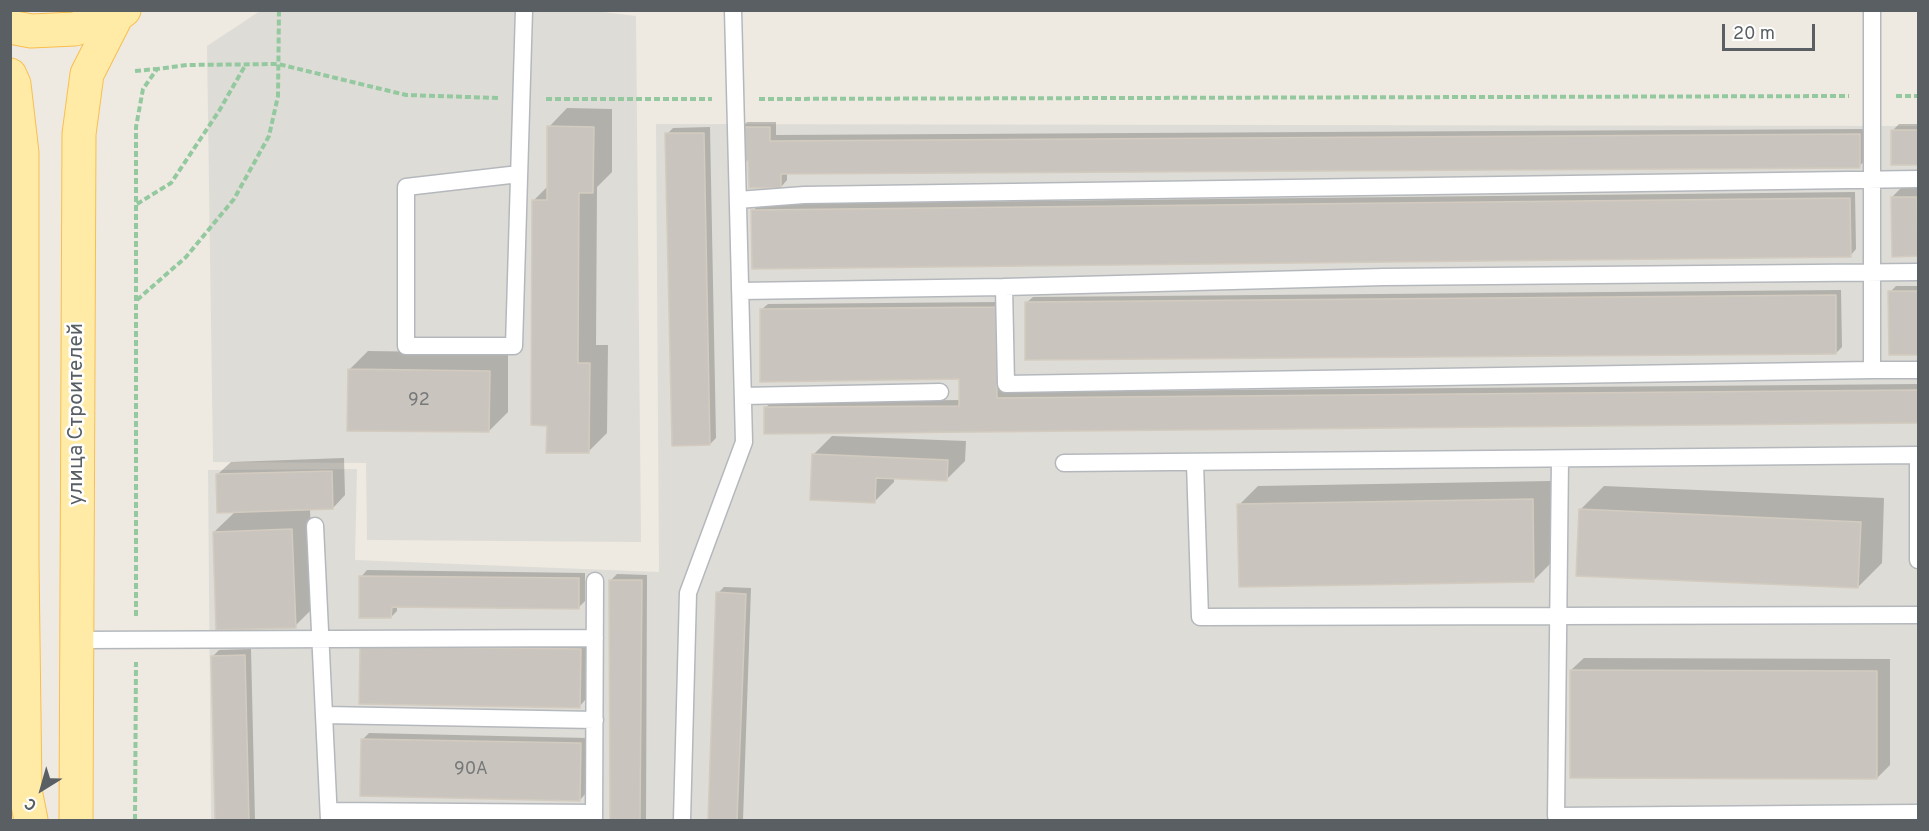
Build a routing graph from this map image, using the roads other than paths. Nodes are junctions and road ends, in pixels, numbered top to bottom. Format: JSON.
{"nodes":[{"id":1,"x":524,"y":10,"type":"edge"},
{"id":2,"x":733,"y":10,"type":"edge"},
{"id":3,"x":1872,"y":10,"type":"edge"},
{"id":4,"x":121,"y":13,"type":"edge"},
{"id":5,"x":10,"y":27,"type":"edge"},
{"id":6,"x":10,"y":75,"type":"edge"},
{"id":7,"x":519,"y":174,"type":"junction"},
{"id":8,"x":1872,"y":179,"type":"junction"},
{"id":9,"x":1918,"y":179,"type":"edge"},
{"id":10,"x":738,"y":200,"type":"junction"},
{"id":11,"x":1872,"y":272,"type":"junction"},
{"id":12,"x":1918,"y":272,"type":"edge"},
{"id":13,"x":1004,"y":287,"type":"junction"},
{"id":14,"x":740,"y":291,"type":"junction"},
{"id":15,"x":1872,"y":370,"type":"junction"},
{"id":16,"x":1918,"y":370,"type":"edge"},
{"id":17,"x":940,"y":392,"type":"dead end"},
{"id":18,"x":743,"y":396,"type":"junction"},
{"id":19,"x":1918,"y":455,"type":"edge"},
{"id":20,"x":1560,"y":459,"type":"junction"},
{"id":21,"x":1195,"y":462,"type":"junction"},
{"id":22,"x":1064,"y":463,"type":"dead end"},
{"id":23,"x":315,"y":526,"type":"dead end"},
{"id":24,"x":1918,"y":560,"type":"edge"},
{"id":25,"x":16,"y":563,"type":"edge"},
{"id":26,"x":595,"y":581,"type":"dead end"},
{"id":27,"x":1918,"y":615,"type":"edge"},
{"id":28,"x":1558,"y":616,"type":"junction"},
{"id":29,"x":595,"y":638,"type":"junction"},
{"id":30,"x":321,"y":639,"type":"junction"},
{"id":31,"x":77,"y":640,"type":"junction"},
{"id":32,"x":17,"y":706,"type":"edge"},
{"id":33,"x":324,"y":715,"type":"junction"},
{"id":34,"x":595,"y":720,"type":"junction"},
{"id":35,"x":1918,"y":813,"type":"edge"},
{"id":36,"x":329,"y":816,"type":"edge"},
{"id":37,"x":594,"y":817,"type":"edge"},
{"id":38,"x":31,"y":820,"type":"edge"},
{"id":39,"x":76,"y":820,"type":"edge"},
{"id":40,"x":682,"y":820,"type":"edge"}],
"edges":[{"from":1,"to":7,"type":"lane"},
{"from":2,"to":10,"type":"lane"},
{"from":3,"to":8,"type":"lane"},
{"from":4,"to":5,"type":"main road","name":"улица Строителей"},
{"from":4,"to":31,"type":"main road","name":"улица Строителей"},
{"from":6,"to":25,"type":"main road"},
{"from":7,"to":7,"type":"lane"},
{"from":8,"to":9,"type":"lane"},
{"from":8,"to":10,"type":"lane"},
{"from":8,"to":11,"type":"lane"},
{"from":10,"to":14,"type":"lane"},
{"from":11,"to":12,"type":"lane"},
{"from":11,"to":13,"type":"lane"},
{"from":11,"to":15,"type":"lane"},
{"from":13,"to":14,"type":"lane"},
{"from":13,"to":15,"type":"lane"},
{"from":14,"to":18,"type":"lane"},
{"from":15,"to":16,"type":"lane"},
{"from":17,"to":18,"type":"lane"},
{"from":18,"to":40,"type":"lane"},
{"from":19,"to":20,"type":"lane"},
{"from":19,"to":24,"type":"lane"},
{"from":20,"to":21,"type":"lane"},
{"from":20,"to":28,"type":"lane"},
{"from":21,"to":22,"type":"lane"},
{"from":21,"to":28,"type":"lane"},
{"from":23,"to":30,"type":"lane"},
{"from":25,"to":32,"type":"main road"},
{"from":26,"to":29,"type":"lane"},
{"from":27,"to":28,"type":"lane"},
{"from":28,"to":35,"type":"lane"},
{"from":29,"to":30,"type":"lane"},
{"from":29,"to":34,"type":"lane"},
{"from":30,"to":31,"type":"lane"},
{"from":30,"to":33,"type":"lane"},
{"from":31,"to":39,"type":"main road","name":"улица Строителей"},
{"from":32,"to":38,"type":"main road"},
{"from":33,"to":34,"type":"lane"},
{"from":33,"to":36,"type":"lane"},
{"from":34,"to":37,"type":"lane"},
{"from":36,"to":37,"type":"lane"}]}
